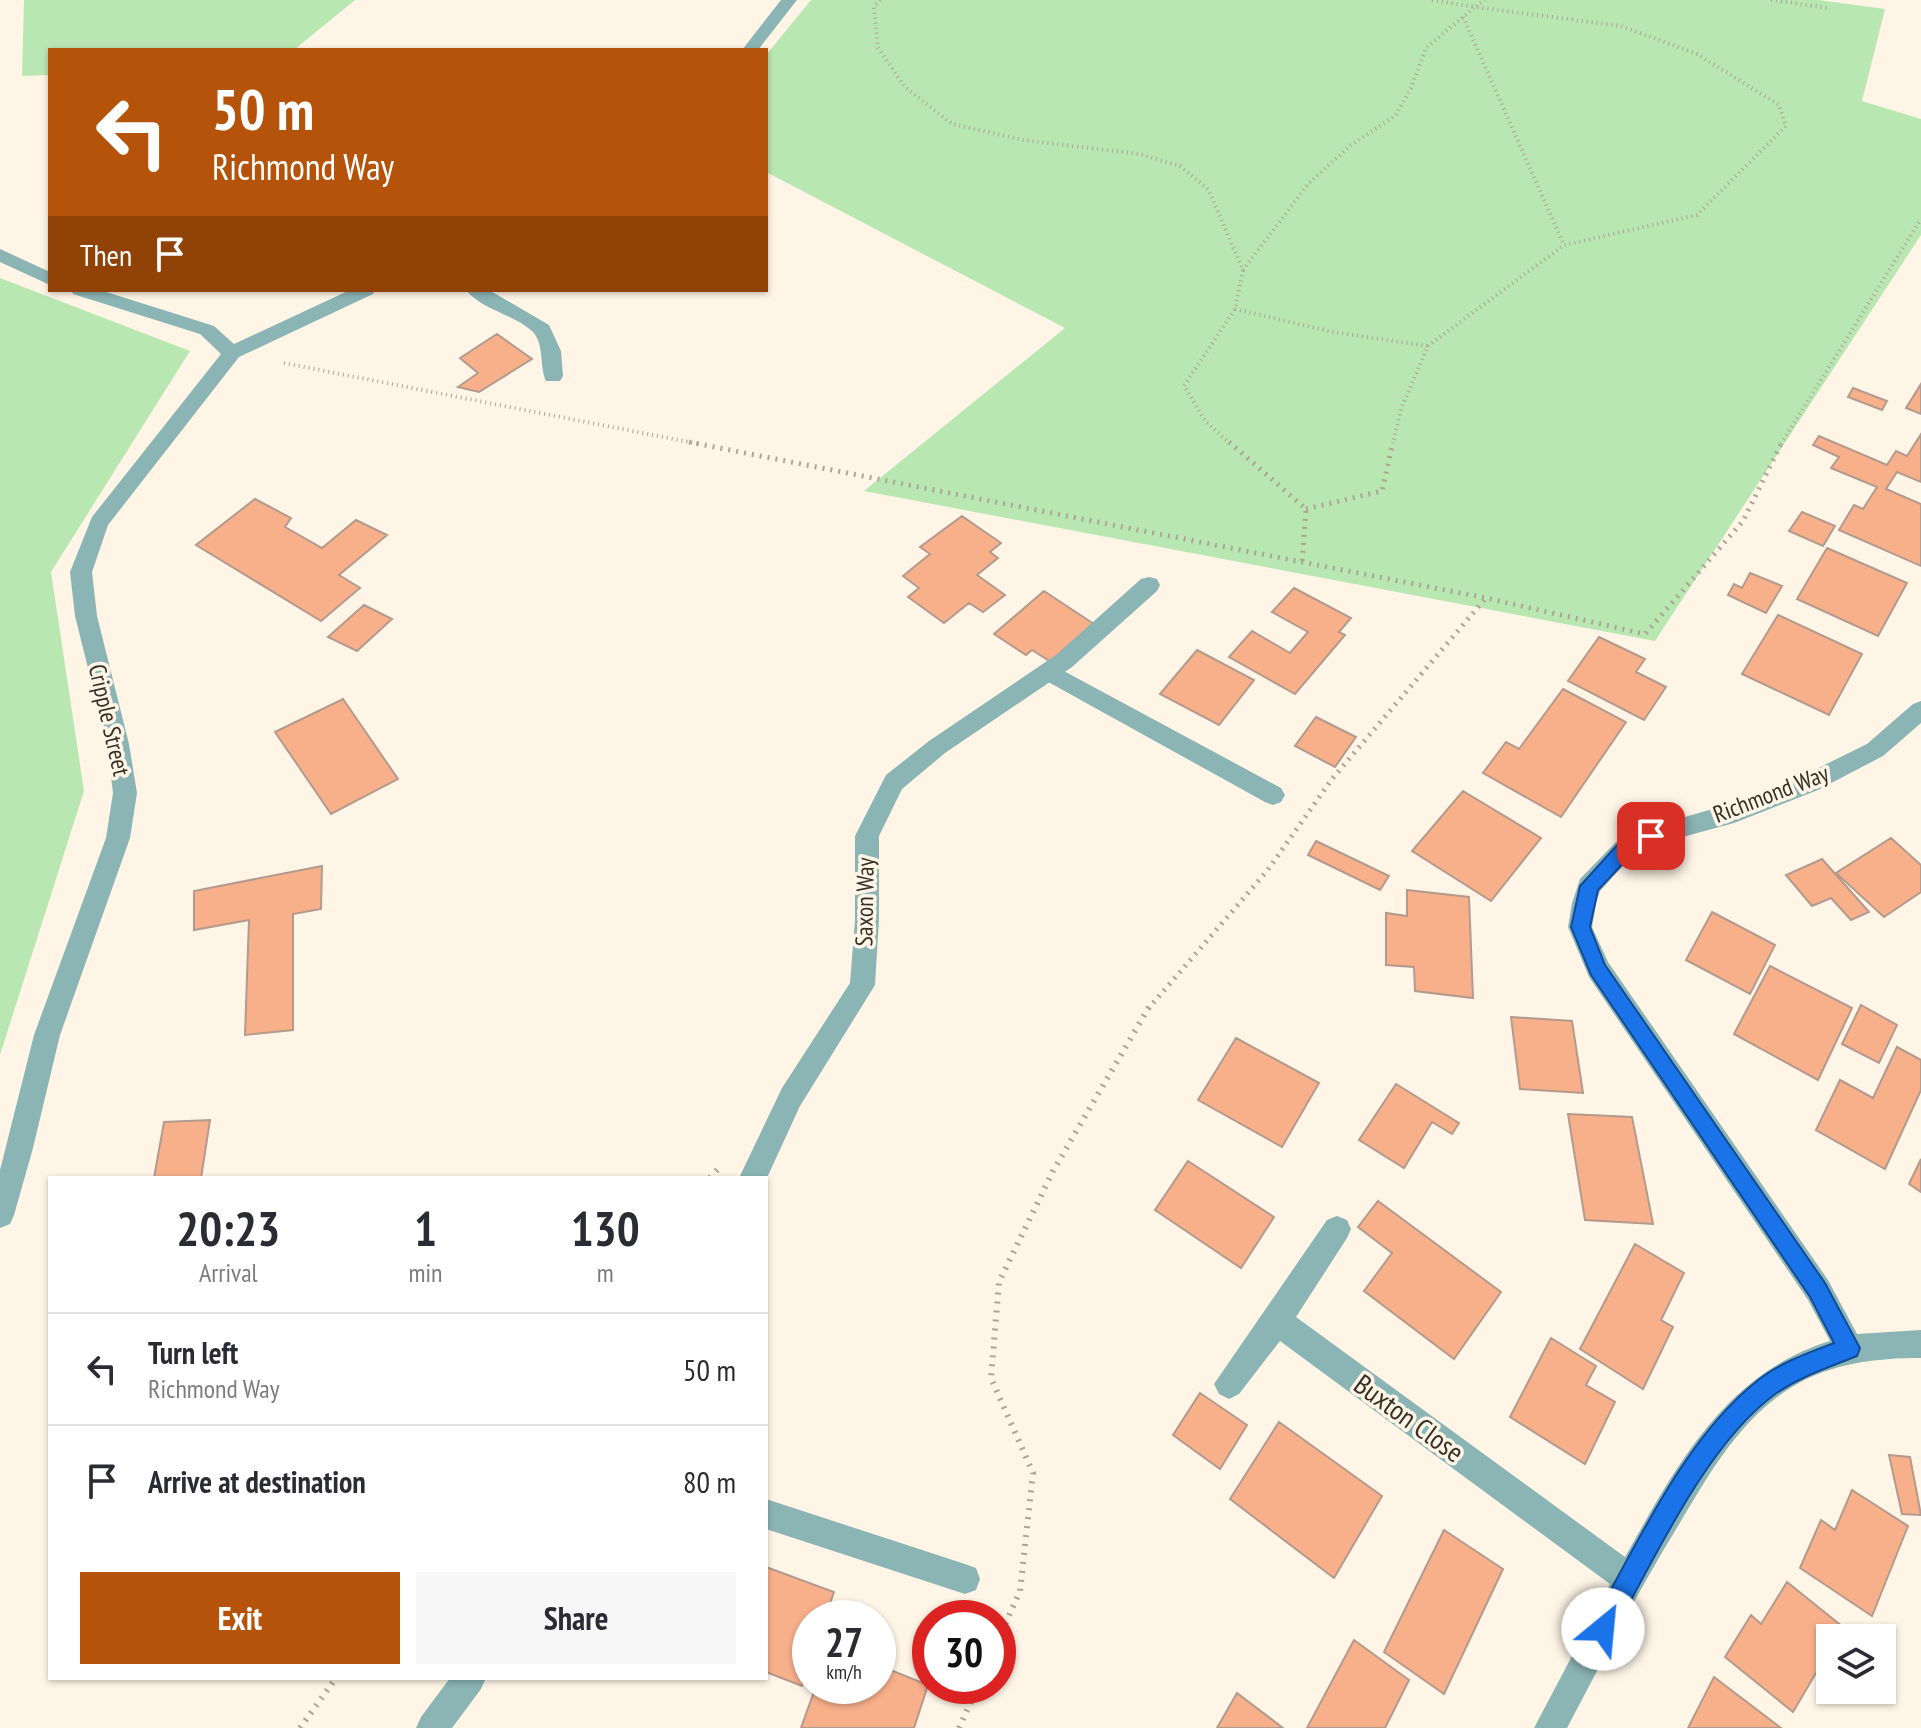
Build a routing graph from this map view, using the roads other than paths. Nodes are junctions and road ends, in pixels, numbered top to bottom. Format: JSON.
{"nodes":[{"id":1,"x":789,"y":0,"type":"edge"},
{"id":2,"x":752,"y":48,"type":"edge"},
{"id":3,"x":0,"y":255,"type":"edge"},
{"id":4,"x":48,"y":278,"type":"edge"},
{"id":5,"x":86,"y":292,"type":"edge"},
{"id":6,"x":362,"y":292,"type":"edge"},
{"id":7,"x":478,"y":292,"type":"edge"},
{"id":8,"x":232,"y":353,"type":"junction"},
{"id":9,"x":553,"y":376,"type":"dead end"},
{"id":10,"x":1149,"y":585,"type":"dead end"},
{"id":11,"x":1049,"y":672,"type":"junction"},
{"id":12,"x":1921,"y":710,"type":"edge"},
{"id":13,"x":1273,"y":795,"type":"dead end"},
{"id":14,"x":754,"y":1176,"type":"edge"},
{"id":15,"x":0,"y":1215,"type":"edge"},
{"id":16,"x":1337,"y":1229,"type":"dead end"},
{"id":17,"x":1277,"y":1321,"type":"junction"},
{"id":18,"x":1921,"y":1344,"type":"edge"},
{"id":19,"x":1849,"y":1348,"type":"junction"},
{"id":20,"x":1229,"y":1384,"type":"dead end"},
{"id":21,"x":768,"y":1515,"type":"edge"},
{"id":22,"x":965,"y":1579,"type":"dead end"},
{"id":23,"x":1629,"y":1579,"type":"junction"},
{"id":24,"x":468,"y":1680,"type":"edge"},
{"id":25,"x":432,"y":1728,"type":"edge"},
{"id":26,"x":1550,"y":1728,"type":"edge"}],
"edges":[{"from":1,"to":2,"type":"street"},
{"from":3,"to":4,"type":"street"},
{"from":5,"to":8,"type":"street"},
{"from":6,"to":8,"type":"street"},
{"from":7,"to":9,"type":"street"},
{"from":8,"to":15,"type":"street","name":"Cripple Street"},
{"from":10,"to":11,"type":"street","name":"Saxon Way"},
{"from":11,"to":13,"type":"street"},
{"from":11,"to":14,"type":"street","name":"Saxon Way"},
{"from":12,"to":19,"type":"street","name":"Richmond Way"},
{"from":16,"to":17,"type":"street"},
{"from":17,"to":20,"type":"street"},
{"from":17,"to":23,"type":"street","name":"Buxton Close"},
{"from":18,"to":19,"type":"street"},
{"from":19,"to":23,"type":"street"},
{"from":21,"to":22,"type":"street"},
{"from":23,"to":26,"type":"street"},
{"from":24,"to":25,"type":"street"}]}
